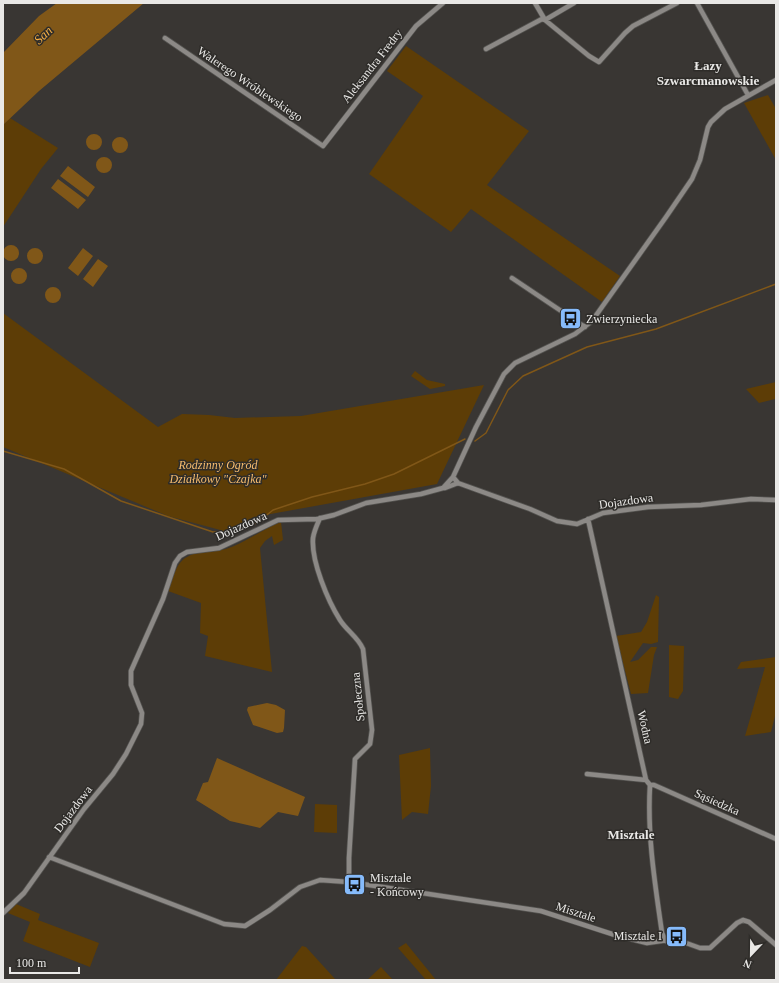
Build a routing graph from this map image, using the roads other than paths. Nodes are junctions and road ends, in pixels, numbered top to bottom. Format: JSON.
{"nodes":[{"id":1,"x":443,"y":3,"type":"edge"},
{"id":2,"x":535,"y":3,"type":"edge"},
{"id":3,"x":574,"y":3,"type":"edge"},
{"id":4,"x":677,"y":3,"type":"edge"},
{"id":5,"x":697,"y":3,"type":"edge"},
{"id":6,"x":545,"y":20,"type":"junction"},
{"id":7,"x":165,"y":38,"type":"dead end"},
{"id":8,"x":486,"y":49,"type":"dead end"},
{"id":9,"x":776,"y":80,"type":"edge"},
{"id":10,"x":748,"y":95,"type":"junction"},
{"id":11,"x":323,"y":146,"type":"joint"},
{"id":12,"x":512,"y":278,"type":"dead end"},
{"id":13,"x":585,"y":327,"type":"junction"},
{"id":14,"x":453,"y":477,"type":"junction"},
{"id":15,"x":458,"y":483,"type":"junction"},
{"id":16,"x":443,"y":488,"type":"junction"},
{"id":17,"x":776,"y":500,"type":"edge"},
{"id":18,"x":320,"y":518,"type":"junction"},
{"id":19,"x":588,"y":519,"type":"junction"},
{"id":20,"x":587,"y":774,"type":"dead end"},
{"id":21,"x":646,"y":780,"type":"junction"},
{"id":22,"x":650,"y":785,"type":"junction"},
{"id":23,"x":776,"y":839,"type":"edge"},
{"id":24,"x":50,"y":857,"type":"junction"},
{"id":25,"x":349,"y":882,"type":"junction"},
{"id":26,"x":3,"y":913,"type":"edge"},
{"id":27,"x":666,"y":941,"type":"junction"},
{"id":28,"x":776,"y":946,"type":"edge"}],
"edges":[{"from":1,"to":11,"type":"street","name":"Aleksandra Fredry"},
{"from":2,"to":6,"type":"street"},
{"from":3,"to":6,"type":"street"},
{"from":4,"to":6,"type":"street"},
{"from":5,"to":10,"type":"street"},
{"from":6,"to":8,"type":"street"},
{"from":7,"to":11,"type":"street","name":"Walerego Wróblewskiego"},
{"from":9,"to":10,"type":"street"},
{"from":10,"to":13,"type":"street"},
{"from":12,"to":13,"type":"street"},
{"from":13,"to":14,"type":"street"},
{"from":14,"to":15,"type":"street"},
{"from":14,"to":16,"type":"street"},
{"from":15,"to":16,"type":"street","name":"Dojazdowa"},
{"from":15,"to":19,"type":"street","name":"Dojazdowa"},
{"from":16,"to":18,"type":"street","name":"Dojazdowa"},
{"from":17,"to":19,"type":"street","name":"Dojazdowa"},
{"from":18,"to":24,"type":"street","name":"Dojazdowa"},
{"from":18,"to":25,"type":"street","name":"Społeczna"},
{"from":19,"to":21,"type":"street","name":"Wodna"},
{"from":20,"to":21,"type":"street"},
{"from":21,"to":22,"type":"street","name":"Wodna"},
{"from":22,"to":23,"type":"street","name":"Sąsiedzka"},
{"from":22,"to":27,"type":"street"},
{"from":24,"to":25,"type":"street","name":"Misztale"},
{"from":24,"to":26,"type":"street","name":"Dojazdowa"},
{"from":25,"to":27,"type":"street","name":"Misztale"},
{"from":27,"to":28,"type":"street","name":"Misztale"}]}
